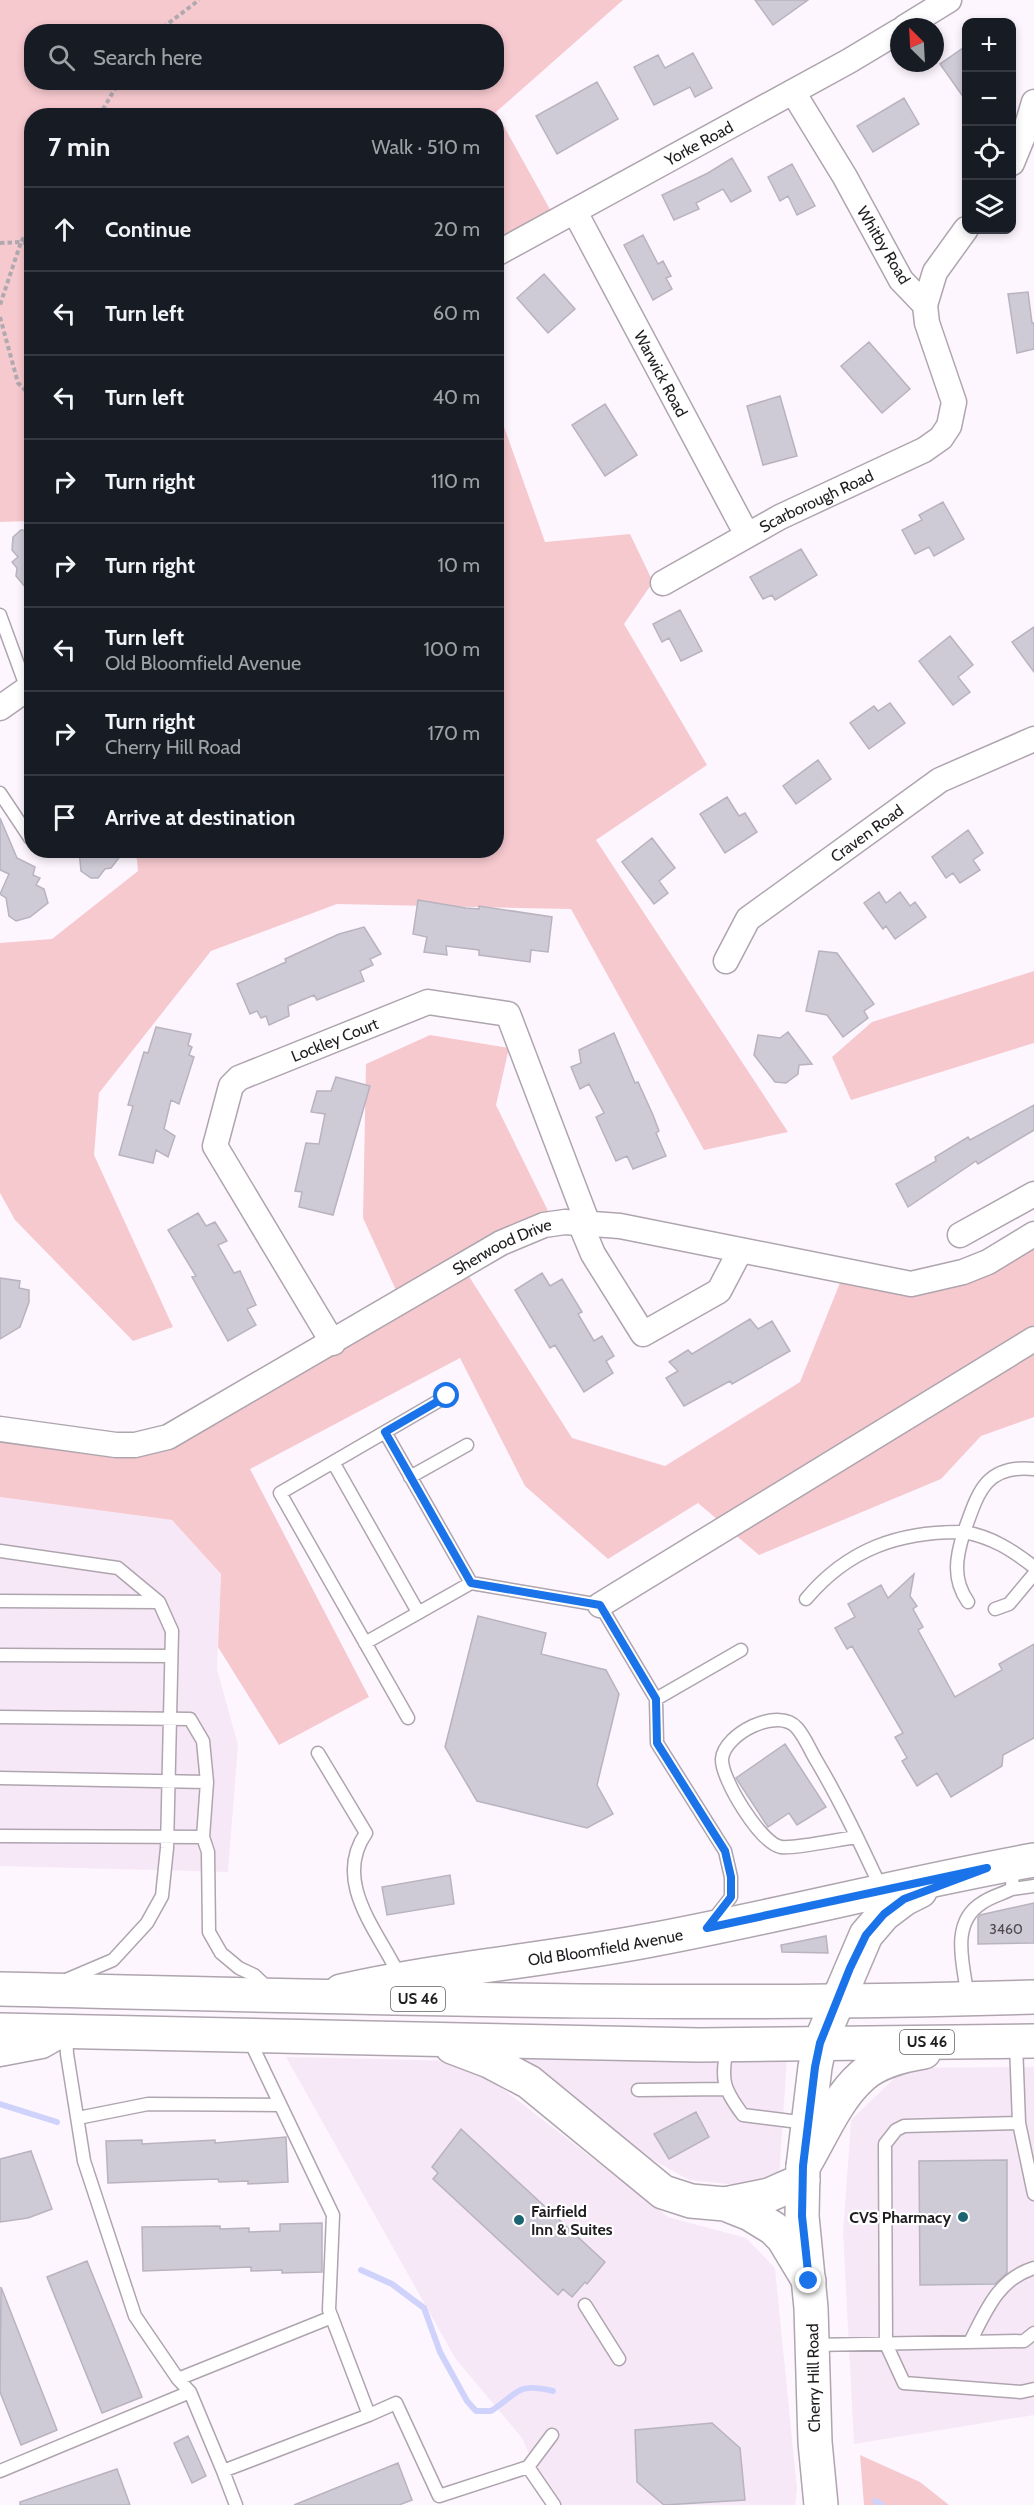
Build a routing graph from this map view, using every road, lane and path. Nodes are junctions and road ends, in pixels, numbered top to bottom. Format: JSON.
{"nodes":[{"id":1,"x":199,"y":0,"type":"edge"},
{"id":2,"x":949,"y":0,"type":"edge"},
{"id":3,"x":920,"y":18,"type":"edge"},
{"id":4,"x":168,"y":24,"type":"edge"},
{"id":5,"x":890,"y":36,"type":"edge"},
{"id":6,"x":114,"y":90,"type":"edge"},
{"id":7,"x":793,"y":92,"type":"junction"},
{"id":8,"x":1034,"y":102,"type":"edge"},
{"id":9,"x":104,"y":108,"type":"edge"},
{"id":10,"x":1016,"y":152,"type":"edge"},
{"id":11,"x":575,"y":212,"type":"junction"},
{"id":12,"x":962,"y":234,"type":"edge"},
{"id":13,"x":24,"y":237,"type":"edge"},
{"id":14,"x":21,"y":242,"type":"junction"},
{"id":15,"x":0,"y":243,"type":"edge"},
{"id":16,"x":24,"y":243,"type":"edge"},
{"id":17,"x":504,"y":250,"type":"edge"},
{"id":18,"x":925,"y":304,"type":"junction"},
{"id":19,"x":0,"y":305,"type":"edge"},
{"id":20,"x":0,"y":316,"type":"edge"},
{"id":21,"x":24,"y":389,"type":"edge"},
{"id":22,"x":747,"y":535,"type":"junction"},
{"id":23,"x":663,"y":583,"type":"dead end"},
{"id":24,"x":0,"y":615,"type":"edge"},
{"id":25,"x":24,"y":675,"type":"edge"},
{"id":26,"x":24,"y":691,"type":"edge"},
{"id":27,"x":0,"y":708,"type":"edge"},
{"id":28,"x":1034,"y":739,"type":"edge"},
{"id":29,"x":0,"y":793,"type":"edge"},
{"id":30,"x":24,"y":828,"type":"edge"},
{"id":31,"x":726,"y":961,"type":"dead end"},
{"id":32,"x":1026,"y":1199,"type":"edge"},
{"id":33,"x":584,"y":1224,"type":"junction"},
{"id":34,"x":1034,"y":1229,"type":"edge"},
{"id":35,"x":1034,"y":1234,"type":"edge"},
{"id":36,"x":960,"y":1235,"type":"dead end"},
{"id":37,"x":740,"y":1251,"type":"junction"},
{"id":38,"x":1034,"y":1339,"type":"edge"},
{"id":39,"x":333,"y":1342,"type":"junction"},
{"id":40,"x":447,"y":1396,"type":"dead end"},
{"id":41,"x":0,"y":1429,"type":"edge"},
{"id":42,"x":385,"y":1432,"type":"junction"},
{"id":43,"x":467,"y":1445,"type":"dead end"},
{"id":44,"x":333,"y":1462,"type":"junction"},
{"id":45,"x":1034,"y":1469,"type":"edge"},
{"id":46,"x":410,"y":1477,"type":"junction"},
{"id":47,"x":964,"y":1532,"type":"junction"},
{"id":48,"x":0,"y":1551,"type":"edge"},
{"id":49,"x":1034,"y":1567,"type":"edge"},
{"id":50,"x":1034,"y":1574,"type":"edge"},
{"id":51,"x":471,"y":1583,"type":"junction"},
{"id":52,"x":806,"y":1599,"type":"dead end"},
{"id":53,"x":0,"y":1601,"type":"edge"},
{"id":54,"x":159,"y":1602,"type":"junction"},
{"id":55,"x":968,"y":1602,"type":"dead end"},
{"id":56,"x":600,"y":1605,"type":"junction"},
{"id":57,"x":995,"y":1609,"type":"dead end"},
{"id":58,"x":418,"y":1612,"type":"junction"},
{"id":59,"x":366,"y":1643,"type":"junction"},
{"id":60,"x":741,"y":1650,"type":"dead end"},
{"id":61,"x":0,"y":1655,"type":"edge"},
{"id":62,"x":171,"y":1656,"type":"junction"},
{"id":63,"x":656,"y":1699,"type":"junction"},
{"id":64,"x":0,"y":1717,"type":"edge"},
{"id":65,"x":408,"y":1718,"type":"dead end"},
{"id":66,"x":170,"y":1719,"type":"junction"},
{"id":67,"x":318,"y":1753,"type":"dead end"},
{"id":68,"x":0,"y":1778,"type":"edge"},
{"id":69,"x":169,"y":1781,"type":"junction"},
{"id":70,"x":207,"y":1782,"type":"junction"},
{"id":71,"x":0,"y":1836,"type":"edge"},
{"id":72,"x":168,"y":1836,"type":"junction"},
{"id":73,"x":203,"y":1837,"type":"junction"},
{"id":74,"x":858,"y":1837,"type":"junction"},
{"id":75,"x":1016,"y":1873,"type":"edge"},
{"id":76,"x":882,"y":1891,"type":"junction"},
{"id":77,"x":707,"y":1928,"type":"junction"},
{"id":78,"x":401,"y":1978,"type":"junction"},
{"id":79,"x":0,"y":1989,"type":"edge"},
{"id":80,"x":45,"y":1990,"type":"junction"},
{"id":81,"x":275,"y":1995,"type":"junction"},
{"id":82,"x":316,"y":1996,"type":"junction"},
{"id":83,"x":1034,"y":1997,"type":"edge"},
{"id":84,"x":969,"y":1999,"type":"junction"},
{"id":85,"x":837,"y":2001,"type":"junction"},
{"id":86,"x":0,"y":2030,"type":"edge"},
{"id":87,"x":66,"y":2031,"type":"junction"},
{"id":88,"x":247,"y":2035,"type":"junction"},
{"id":89,"x":431,"y":2039,"type":"junction"},
{"id":90,"x":1025,"y":2041,"type":"edge"},
{"id":91,"x":970,"y":2042,"type":"junction"},
{"id":92,"x":820,"y":2043,"type":"junction"},
{"id":93,"x":727,"y":2044,"type":"junction"},
{"id":94,"x":0,"y":2054,"type":"edge"},
{"id":95,"x":726,"y":2089,"type":"junction"},
{"id":96,"x":638,"y":2090,"type":"dead end"},
{"id":97,"x":280,"y":2105,"type":"junction"},
{"id":98,"x":78,"y":2118,"type":"junction"},
{"id":99,"x":808,"y":2123,"type":"junction"},
{"id":100,"x":1019,"y":2124,"type":"junction"},
{"id":101,"x":803,"y":2173,"type":"junction"},
{"id":102,"x":1034,"y":2194,"type":"edge"},
{"id":103,"x":725,"y":2204,"type":"junction"},
{"id":104,"x":1034,"y":2268,"type":"edge"},
{"id":105,"x":809,"y":2281,"type":"junction"},
{"id":106,"x":585,"y":2304,"type":"dead end"},
{"id":107,"x":332,"y":2318,"type":"junction"},
{"id":108,"x":1034,"y":2333,"type":"edge"},
{"id":109,"x":970,"y":2342,"type":"junction"},
{"id":110,"x":886,"y":2344,"type":"junction"},
{"id":111,"x":812,"y":2345,"type":"junction"},
{"id":112,"x":619,"y":2359,"type":"dead end"},
{"id":113,"x":178,"y":2379,"type":"junction"},
{"id":114,"x":1034,"y":2389,"type":"edge"},
{"id":115,"x":190,"y":2392,"type":"junction"},
{"id":116,"x":369,"y":2415,"type":"junction"},
{"id":117,"x":552,"y":2435,"type":"dead end"},
{"id":118,"x":528,"y":2467,"type":"junction"},
{"id":119,"x":0,"y":2471,"type":"edge"},
{"id":120,"x":223,"y":2471,"type":"junction"},
{"id":121,"x":236,"y":2505,"type":"edge"},
{"id":122,"x":554,"y":2505,"type":"edge"},
{"id":123,"x":821,"y":2505,"type":"edge"}],
"edges":[{"from":1,"to":4,"type":"path"},
{"from":2,"to":3,"type":"street"},
{"from":5,"to":7,"type":"street","name":"Yorke Road"},
{"from":6,"to":9,"type":"path"},
{"from":7,"to":11,"type":"street","name":"Yorke Road"},
{"from":7,"to":18,"type":"street","name":"Whitby Road"},
{"from":8,"to":10,"type":"street"},
{"from":11,"to":17,"type":"street","name":"Yorke Road"},
{"from":11,"to":22,"type":"street","name":"Warwick Road"},
{"from":12,"to":18,"type":"street"},
{"from":13,"to":14,"type":"path"},
{"from":14,"to":15,"type":"path"},
{"from":14,"to":16,"type":"path"},
{"from":14,"to":19,"type":"path"},
{"from":18,"to":22,"type":"street","name":"Scarborough Road"},
{"from":20,"to":21,"type":"path"},
{"from":22,"to":23,"type":"street","name":"Scarborough Road"},
{"from":24,"to":25,"type":"lane"},
{"from":26,"to":27,"type":"street"},
{"from":28,"to":31,"type":"street","name":"Craven Road"},
{"from":29,"to":30,"type":"lane"},
{"from":32,"to":34,"type":"street"},
{"from":32,"to":36,"type":"street"},
{"from":33,"to":37,"type":"street","name":"Sherwood Drive"},
{"from":33,"to":37,"type":"street"},
{"from":33,"to":39,"type":"street","name":"Sherwood Drive"},
{"from":33,"to":39,"type":"street","name":"Lockley Court"},
{"from":35,"to":37,"type":"street","name":"Sherwood Drive"},
{"from":38,"to":56,"type":"street"},
{"from":39,"to":41,"type":"street","name":"Sherwood Drive"},
{"from":40,"to":42,"type":"lane"},
{"from":42,"to":44,"type":"lane"},
{"from":42,"to":46,"type":"lane"},
{"from":43,"to":46,"type":"lane"},
{"from":44,"to":58,"type":"lane"},
{"from":44,"to":59,"type":"lane"},
{"from":45,"to":47,"type":"lane"},
{"from":46,"to":51,"type":"lane"},
{"from":47,"to":49,"type":"lane"},
{"from":47,"to":52,"type":"lane"},
{"from":47,"to":55,"type":"lane"},
{"from":48,"to":54,"type":"lane"},
{"from":50,"to":57,"type":"lane"},
{"from":51,"to":56,"type":"lane"},
{"from":51,"to":58,"type":"lane"},
{"from":53,"to":54,"type":"lane"},
{"from":54,"to":62,"type":"lane"},
{"from":56,"to":63,"type":"lane"},
{"from":58,"to":59,"type":"lane"},
{"from":59,"to":65,"type":"lane"},
{"from":60,"to":63,"type":"lane"},
{"from":61,"to":62,"type":"lane"},
{"from":62,"to":66,"type":"lane"},
{"from":63,"to":77,"type":"lane"},
{"from":64,"to":66,"type":"lane"},
{"from":66,"to":69,"type":"lane"},
{"from":66,"to":70,"type":"lane"},
{"from":67,"to":78,"type":"lane"},
{"from":68,"to":69,"type":"lane"},
{"from":69,"to":70,"type":"lane"},
{"from":69,"to":72,"type":"lane"},
{"from":70,"to":73,"type":"lane"},
{"from":71,"to":72,"type":"lane"},
{"from":72,"to":73,"type":"lane"},
{"from":72,"to":80,"type":"lane"},
{"from":73,"to":81,"type":"lane"},
{"from":74,"to":74,"type":"lane"},
{"from":74,"to":76,"type":"lane"},
{"from":75,"to":76,"type":"main road","name":"Old Bloomfield Avenue"},
{"from":75,"to":84,"type":"lane"},
{"from":75,"to":85,"type":"main road","name":"Cherry Hill Road"},
{"from":76,"to":77,"type":"main road","name":"Old Bloomfield Avenue"},
{"from":77,"to":78,"type":"main road","name":"Old Bloomfield Avenue"},
{"from":78,"to":82,"type":"main road","name":"Old Bloomfield Avenue"},
{"from":79,"to":80,"type":"main road","number":"US 46"},
{"from":80,"to":81,"type":"main road","number":"US 46"},
{"from":81,"to":82,"type":"main road","number":"US 46"},
{"from":82,"to":85,"type":"main road","number":"US 46"},
{"from":83,"to":84,"type":"main road","number":"US 46"},
{"from":84,"to":85,"type":"main road","number":"US 46"},
{"from":85,"to":92,"type":"main road","name":"Cherry Hill Road"},
{"from":86,"to":87,"type":"main road","number":"US 46"},
{"from":87,"to":88,"type":"main road","number":"US 46"},
{"from":87,"to":94,"type":"street"},
{"from":87,"to":98,"type":"lane"},
{"from":88,"to":89,"type":"main road","number":"US 46"},
{"from":88,"to":97,"type":"lane"},
{"from":89,"to":93,"type":"main road","number":"US 46"},
{"from":89,"to":103,"type":"main road"},
{"from":90,"to":91,"type":"main road","number":"US 46"},
{"from":90,"to":100,"type":"lane"},
{"from":91,"to":92,"type":"main road","number":"US 46"},
{"from":91,"to":101,"type":"main road"},
{"from":92,"to":93,"type":"main road","number":"US 46"},
{"from":92,"to":99,"type":"main road","name":"Cherry Hill Road"},
{"from":93,"to":95,"type":"lane"},
{"from":95,"to":96,"type":"lane"},
{"from":95,"to":99,"type":"lane"},
{"from":97,"to":98,"type":"lane"},
{"from":97,"to":107,"type":"lane"},
{"from":98,"to":113,"type":"lane"},
{"from":99,"to":101,"type":"main road","name":"Cherry Hill Road"},
{"from":100,"to":102,"type":"lane"},
{"from":100,"to":110,"type":"lane"},
{"from":101,"to":103,"type":"main road"},
{"from":101,"to":105,"type":"main road","name":"Cherry Hill Road"},
{"from":103,"to":105,"type":"main road"},
{"from":104,"to":109,"type":"lane"},
{"from":105,"to":111,"type":"main road","name":"Cherry Hill Road"},
{"from":106,"to":112,"type":"lane"},
{"from":107,"to":113,"type":"lane"},
{"from":107,"to":116,"type":"lane"},
{"from":108,"to":109,"type":"lane"},
{"from":109,"to":110,"type":"lane"},
{"from":110,"to":111,"type":"lane"},
{"from":110,"to":114,"type":"lane"},
{"from":111,"to":123,"type":"main road","name":"Cherry Hill Road"},
{"from":113,"to":115,"type":"lane"},
{"from":115,"to":119,"type":"lane"},
{"from":115,"to":120,"type":"lane"},
{"from":116,"to":118,"type":"lane"},
{"from":116,"to":120,"type":"lane"},
{"from":117,"to":118,"type":"lane"},
{"from":118,"to":122,"type":"lane"},
{"from":120,"to":121,"type":"lane"}]}
